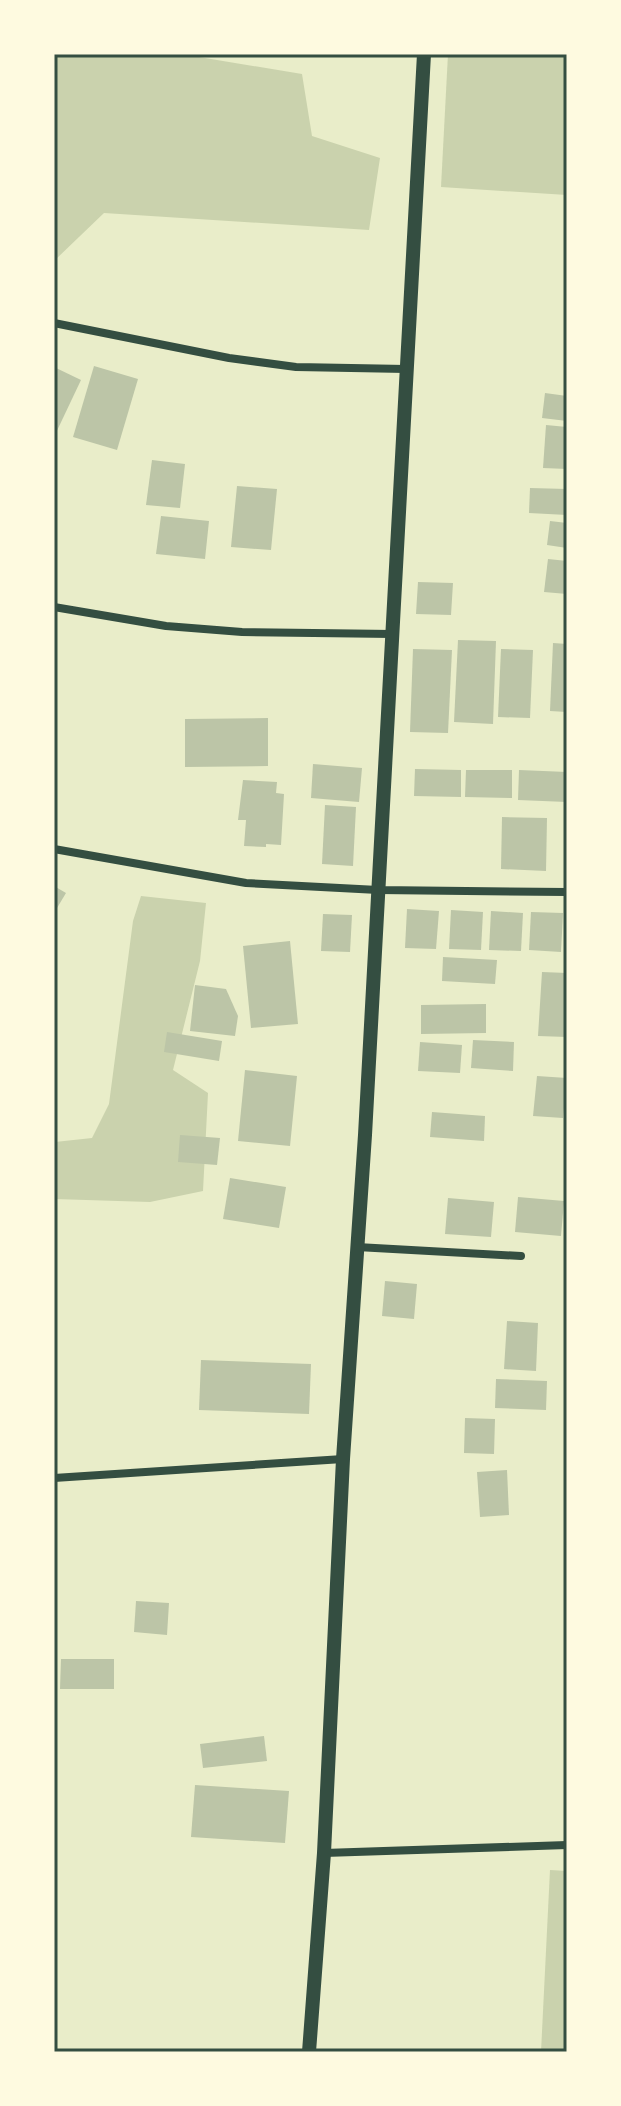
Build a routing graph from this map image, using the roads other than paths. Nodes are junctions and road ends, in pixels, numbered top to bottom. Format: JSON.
{"nodes":[{"id":1,"x":424,"y":54,"type":"edge"},
{"id":2,"x":54,"y":323,"type":"edge"},
{"id":3,"x":406,"y":369,"type":"junction"},
{"id":4,"x":54,"y":607,"type":"edge"},
{"id":5,"x":393,"y":634,"type":"junction"},
{"id":6,"x":54,"y":849,"type":"edge"},
{"id":7,"x":378,"y":890,"type":"junction"},
{"id":8,"x":567,"y":892,"type":"edge"},
{"id":9,"x":357,"y":1247,"type":"junction"},
{"id":10,"x":521,"y":1256,"type":"dead end"},
{"id":11,"x":343,"y":1459,"type":"junction"},
{"id":12,"x":54,"y":1478,"type":"edge"},
{"id":13,"x":567,"y":1845,"type":"edge"},
{"id":14,"x":324,"y":1853,"type":"junction"},
{"id":15,"x":309,"y":2052,"type":"edge"}],
"edges":[{"from":1,"to":3,"type":"street"},
{"from":2,"to":3,"type":"street"},
{"from":3,"to":5,"type":"street"},
{"from":4,"to":5,"type":"street"},
{"from":5,"to":7,"type":"street"},
{"from":6,"to":7,"type":"street"},
{"from":7,"to":8,"type":"street"},
{"from":7,"to":9,"type":"street"},
{"from":9,"to":10,"type":"street"},
{"from":9,"to":11,"type":"street"},
{"from":11,"to":12,"type":"street"},
{"from":11,"to":14,"type":"street"},
{"from":13,"to":14,"type":"street"},
{"from":14,"to":15,"type":"street"}]}
